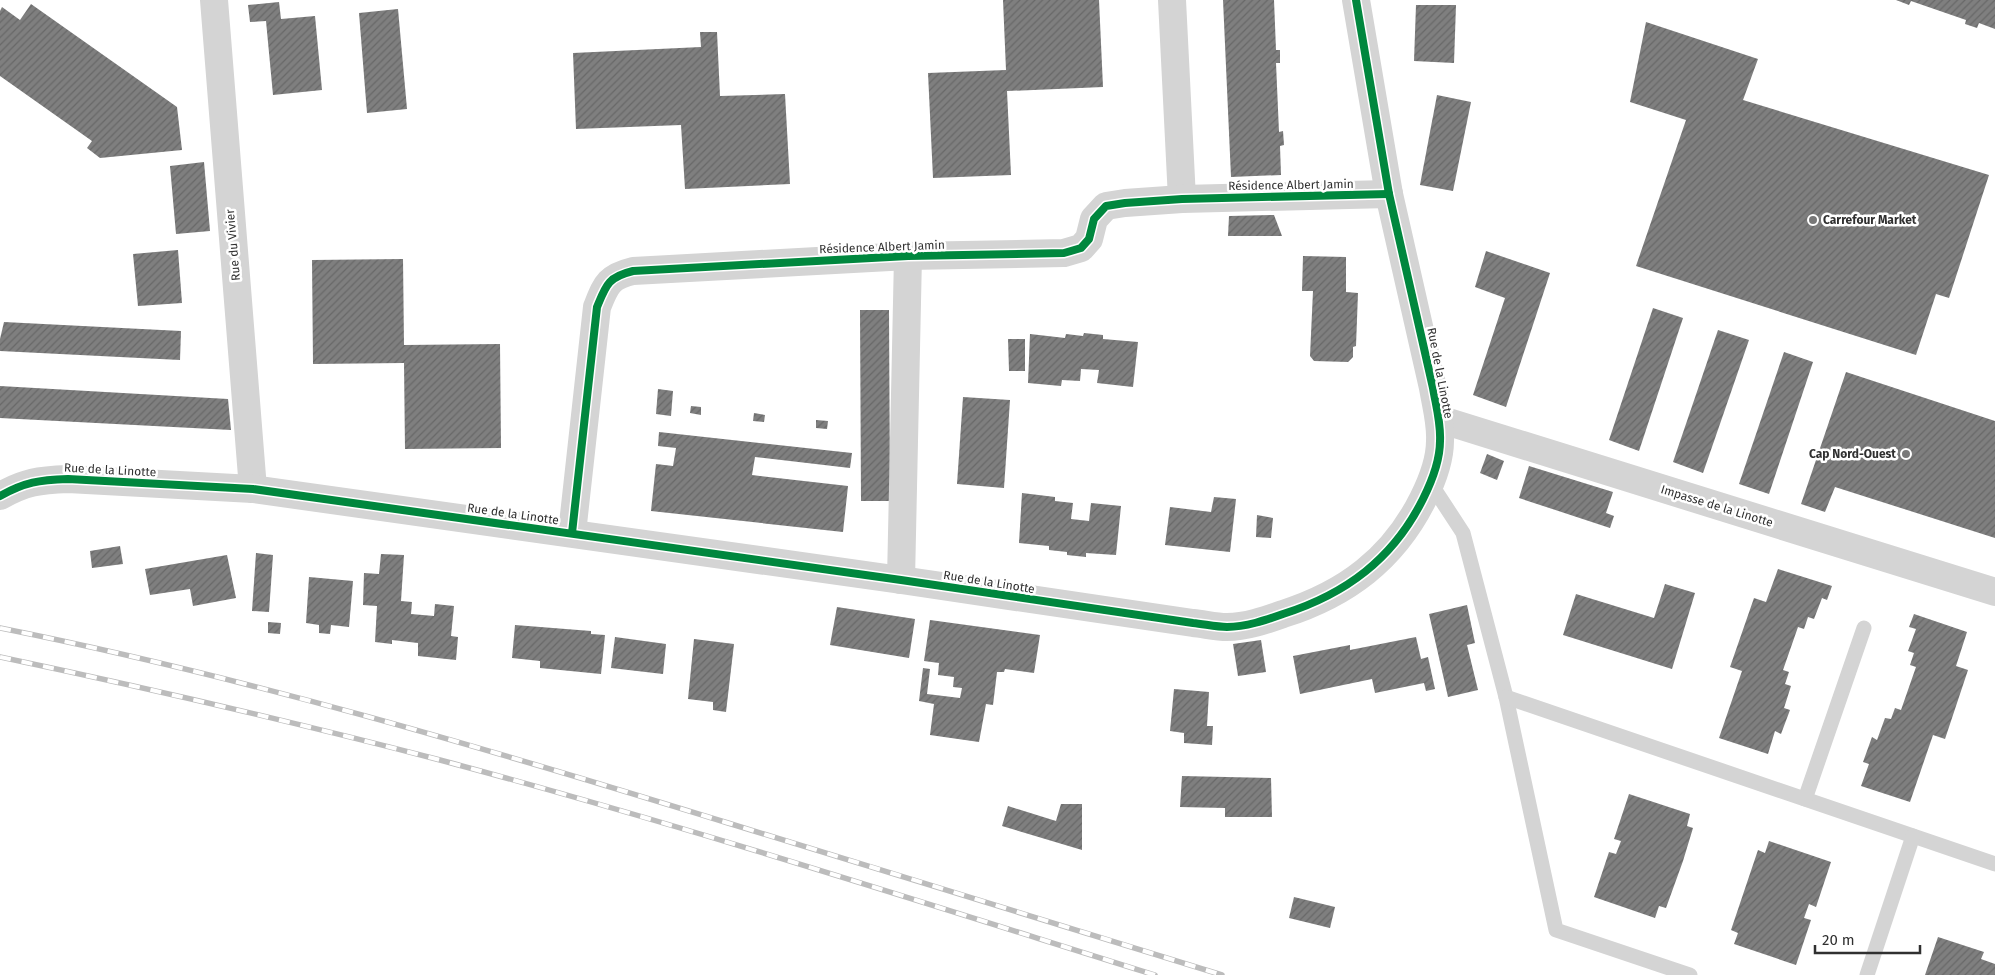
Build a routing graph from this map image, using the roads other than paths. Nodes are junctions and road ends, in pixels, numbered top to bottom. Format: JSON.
{"nodes":[{"id":1,"x":214,"y":0,"type":"edge"},
{"id":2,"x":1172,"y":0,"type":"edge"},
{"id":3,"x":1356,"y":0,"type":"edge"},
{"id":4,"x":1389,"y":194,"type":"junction"},
{"id":5,"x":1182,"y":199,"type":"junction"},
{"id":6,"x":908,"y":256,"type":"junction"},
{"id":7,"x":1438,"y":419,"type":"junction"},
{"id":8,"x":1430,"y":484,"type":"junction"},
{"id":9,"x":254,"y":489,"type":"junction"},
{"id":10,"x":0,"y":496,"type":"edge"},
{"id":11,"x":572,"y":533,"type":"junction"},
{"id":12,"x":901,"y":580,"type":"junction"},
{"id":13,"x":1995,"y":592,"type":"edge"},
{"id":14,"x":1864,"y":628,"type":"dead end"},
{"id":15,"x":1506,"y":697,"type":"junction"},
{"id":16,"x":1805,"y":799,"type":"junction"},
{"id":17,"x":1913,"y":836,"type":"junction"},
{"id":18,"x":1995,"y":864,"type":"edge"},
{"id":19,"x":1690,"y":975,"type":"edge"},
{"id":20,"x":1867,"y":975,"type":"edge"}],
"edges":[{"from":1,"to":9,"type":"street","name":"Rue du Vivier"},
{"from":2,"to":5,"type":"street"},
{"from":3,"to":4,"type":"street","name":"Rue de la Linotte"},
{"from":4,"to":5,"type":"street","name":"Résidence Albert Jamin"},
{"from":4,"to":7,"type":"street","name":"Rue de la Linotte"},
{"from":5,"to":6,"type":"street","name":"Résidence Albert Jamin"},
{"from":6,"to":11,"type":"street","name":"Résidence Albert Jamin"},
{"from":6,"to":12,"type":"street","name":"Résidence Albert Jamin"},
{"from":7,"to":8,"type":"street","name":"Rue de la Linotte"},
{"from":7,"to":13,"type":"street","name":"Impasse de la Linotte"},
{"from":8,"to":12,"type":"street","name":"Rue de la Linotte"},
{"from":8,"to":15,"type":"lane"},
{"from":9,"to":10,"type":"street","name":"Rue de la Linotte"},
{"from":9,"to":11,"type":"street","name":"Rue de la Linotte"},
{"from":11,"to":12,"type":"street","name":"Rue de la Linotte"},
{"from":14,"to":16,"type":"lane"},
{"from":15,"to":16,"type":"lane"},
{"from":15,"to":19,"type":"lane"},
{"from":16,"to":17,"type":"lane"},
{"from":17,"to":18,"type":"lane"},
{"from":17,"to":20,"type":"lane"}]}
